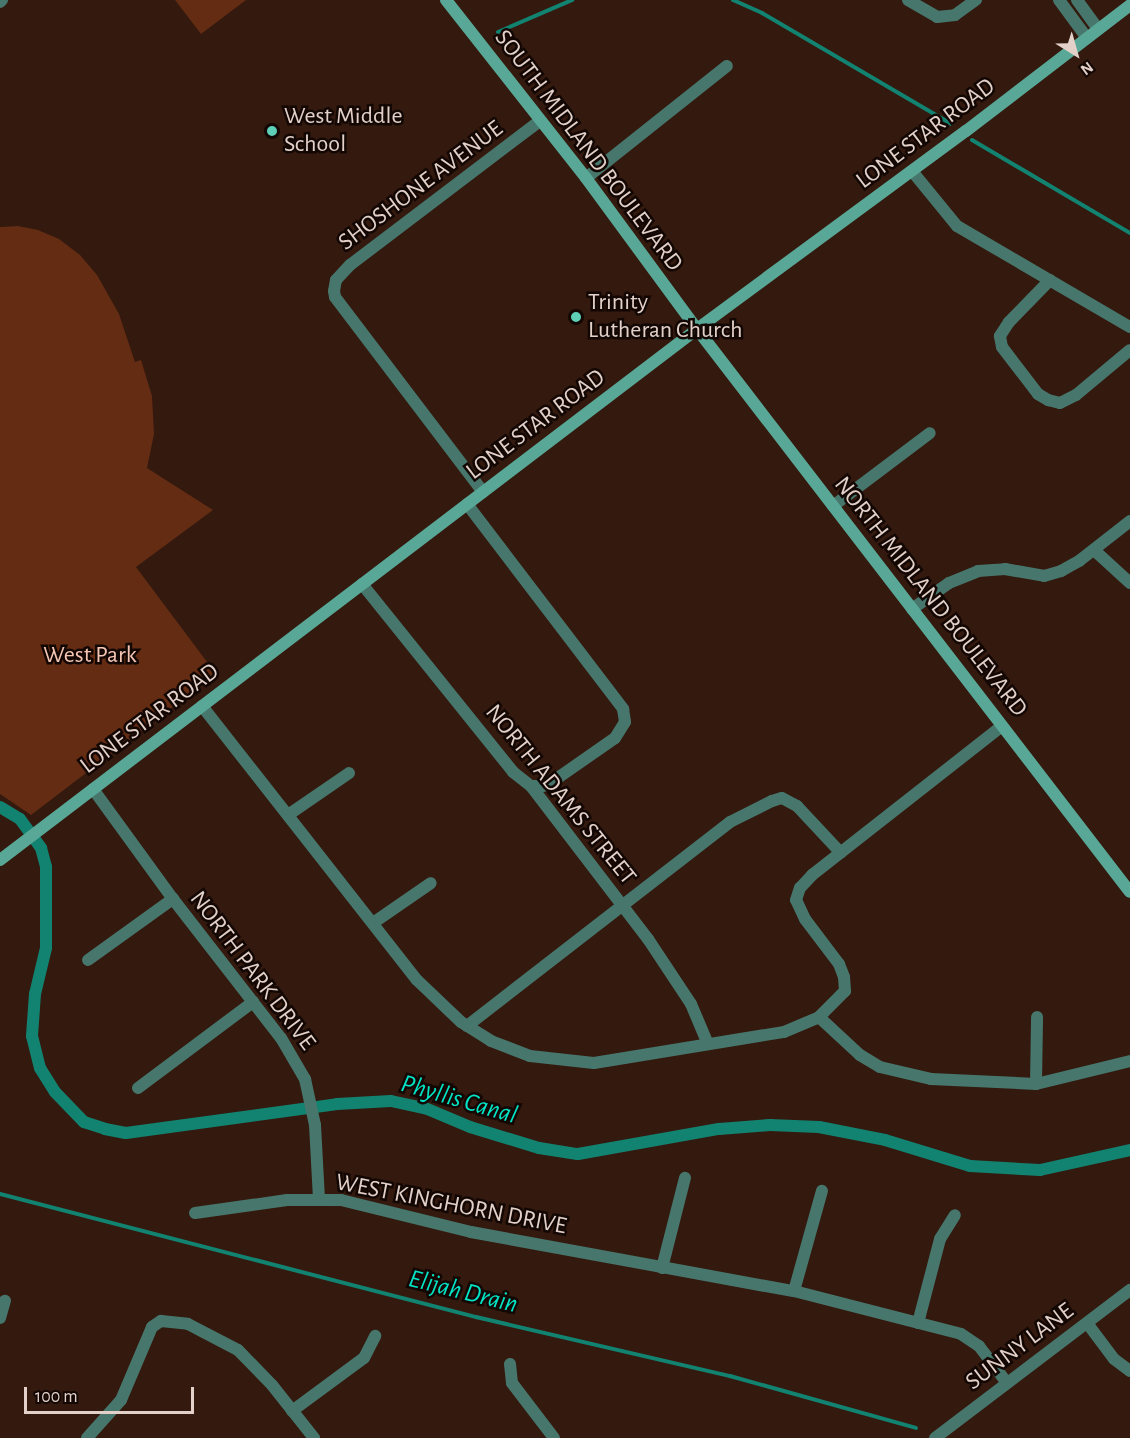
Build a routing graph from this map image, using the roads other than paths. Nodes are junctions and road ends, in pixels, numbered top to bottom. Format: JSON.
{"nodes":[{"id":1,"x":446,"y":0,"type":"edge"},
{"id":2,"x":908,"y":0,"type":"edge"},
{"id":3,"x":976,"y":0,"type":"edge"},
{"id":4,"x":1059,"y":0,"type":"edge"},
{"id":5,"x":1077,"y":0,"type":"edge"},
{"id":6,"x":1130,"y":5,"type":"edge"},
{"id":7,"x":1098,"y":29,"type":"junction"},
{"id":8,"x":1087,"y":38,"type":"junction"},
{"id":9,"x":727,"y":66,"type":"dead end"},
{"id":10,"x":540,"y":121,"type":"junction"},
{"id":11,"x":912,"y":171,"type":"junction"},
{"id":12,"x":586,"y":178,"type":"junction"},
{"id":13,"x":1050,"y":280,"type":"junction"},
{"id":14,"x":1130,"y":327,"type":"edge"},
{"id":15,"x":697,"y":329,"type":"junction"},
{"id":16,"x":1130,"y":350,"type":"edge"},
{"id":17,"x":930,"y":433,"type":"dead end"},
{"id":18,"x":483,"y":492,"type":"junction"},
{"id":19,"x":467,"y":504,"type":"junction"},
{"id":20,"x":833,"y":506,"type":"junction"},
{"id":21,"x":1130,"y":521,"type":"edge"},
{"id":22,"x":1094,"y":550,"type":"junction"},
{"id":23,"x":1130,"y":583,"type":"edge"},
{"id":24,"x":362,"y":584,"type":"junction"},
{"id":25,"x":912,"y":609,"type":"junction"},
{"id":26,"x":202,"y":706,"type":"junction"},
{"id":27,"x":1002,"y":726,"type":"junction"},
{"id":28,"x":349,"y":773,"type":"dead end"},
{"id":29,"x":531,"y":786,"type":"junction"},
{"id":30,"x":93,"y":789,"type":"junction"},
{"id":31,"x":288,"y":815,"type":"junction"},
{"id":32,"x":841,"y":853,"type":"junction"},
{"id":33,"x":0,"y":860,"type":"edge"},
{"id":34,"x":431,"y":883,"type":"dead end"},
{"id":35,"x":1130,"y":892,"type":"edge"},
{"id":36,"x":173,"y":899,"type":"junction"},
{"id":37,"x":621,"y":904,"type":"junction"},
{"id":38,"x":373,"y":923,"type":"junction"},
{"id":39,"x":88,"y":960,"type":"dead end"},
{"id":40,"x":253,"y":1002,"type":"junction"},
{"id":41,"x":819,"y":1017,"type":"junction"},
{"id":42,"x":1037,"y":1017,"type":"dead end"},
{"id":43,"x":467,"y":1026,"type":"junction"},
{"id":44,"x":708,"y":1044,"type":"junction"},
{"id":45,"x":1130,"y":1061,"type":"edge"},
{"id":46,"x":1036,"y":1084,"type":"junction"},
{"id":47,"x":138,"y":1088,"type":"dead end"},
{"id":48,"x":685,"y":1178,"type":"dead end"},
{"id":49,"x":822,"y":1191,"type":"dead end"},
{"id":50,"x":319,"y":1200,"type":"junction"},
{"id":51,"x":195,"y":1213,"type":"dead end"},
{"id":52,"x":955,"y":1215,"type":"dead end"},
{"id":53,"x":662,"y":1268,"type":"junction"},
{"id":54,"x":1130,"y":1290,"type":"edge"},
{"id":55,"x":794,"y":1291,"type":"junction"},
{"id":56,"x":5,"y":1301,"type":"dead end"},
{"id":57,"x":0,"y":1318,"type":"edge"},
{"id":58,"x":918,"y":1323,"type":"junction"},
{"id":59,"x":1087,"y":1323,"type":"junction"},
{"id":60,"x":375,"y":1336,"type":"dead end"},
{"id":61,"x":510,"y":1364,"type":"dead end"},
{"id":62,"x":1130,"y":1371,"type":"edge"},
{"id":63,"x":1007,"y":1383,"type":"junction"},
{"id":64,"x":292,"y":1411,"type":"junction"},
{"id":65,"x":87,"y":1438,"type":"edge"},
{"id":66,"x":314,"y":1438,"type":"edge"},
{"id":67,"x":554,"y":1438,"type":"edge"},
{"id":68,"x":935,"y":1438,"type":"edge"}],
"edges":[{"from":1,"to":10,"type":"main road","name":"SOUTH MIDLAND BOULEVARD"},
{"from":2,"to":3,"type":"street"},
{"from":4,"to":8,"type":"street"},
{"from":5,"to":7,"type":"street"},
{"from":6,"to":7,"type":"main road","name":"LONE STAR ROAD"},
{"from":7,"to":8,"type":"main road","name":"LONE STAR ROAD"},
{"from":8,"to":11,"type":"main road","name":"LONE STAR ROAD"},
{"from":9,"to":12,"type":"street"},
{"from":10,"to":12,"type":"main road","name":"SOUTH MIDLAND BOULEVARD"},
{"from":10,"to":18,"type":"street","name":"SHOSHONE AVENUE"},
{"from":11,"to":13,"type":"street"},
{"from":11,"to":15,"type":"main road","name":"LONE STAR ROAD"},
{"from":12,"to":15,"type":"main road","name":"SOUTH MIDLAND BOULEVARD"},
{"from":13,"to":14,"type":"street"},
{"from":13,"to":16,"type":"street"},
{"from":15,"to":18,"type":"main road","name":"LONE STAR ROAD"},
{"from":15,"to":20,"type":"main road","name":"NORTH MIDLAND BOULEVARD"},
{"from":17,"to":20,"type":"street"},
{"from":18,"to":19,"type":"main road","name":"LONE STAR ROAD"},
{"from":19,"to":24,"type":"main road","name":"LONE STAR ROAD"},
{"from":19,"to":29,"type":"street"},
{"from":20,"to":25,"type":"main road","name":"NORTH MIDLAND BOULEVARD"},
{"from":21,"to":22,"type":"street"},
{"from":22,"to":23,"type":"street"},
{"from":22,"to":25,"type":"street"},
{"from":24,"to":26,"type":"main road","name":"LONE STAR ROAD"},
{"from":24,"to":29,"type":"street","name":"NORTH ADAMS STREET"},
{"from":25,"to":27,"type":"main road","name":"NORTH MIDLAND BOULEVARD"},
{"from":26,"to":30,"type":"main road","name":"LONE STAR ROAD"},
{"from":26,"to":31,"type":"street"},
{"from":27,"to":32,"type":"street"},
{"from":27,"to":35,"type":"main road","name":"NORTH MIDLAND BOULEVARD"},
{"from":28,"to":31,"type":"street"},
{"from":29,"to":37,"type":"street","name":"NORTH ADAMS STREET"},
{"from":30,"to":33,"type":"main road","name":"LONE STAR ROAD"},
{"from":30,"to":36,"type":"street","name":"NORTH PARK DRIVE"},
{"from":31,"to":38,"type":"street"},
{"from":32,"to":37,"type":"street"},
{"from":32,"to":41,"type":"street"},
{"from":34,"to":38,"type":"street"},
{"from":36,"to":39,"type":"street"},
{"from":36,"to":40,"type":"street","name":"NORTH PARK DRIVE"},
{"from":37,"to":43,"type":"street"},
{"from":37,"to":44,"type":"street","name":"NORTH ADAMS STREET"},
{"from":38,"to":43,"type":"street"},
{"from":40,"to":47,"type":"street"},
{"from":40,"to":50,"type":"street","name":"NORTH PARK DRIVE"},
{"from":41,"to":44,"type":"street"},
{"from":41,"to":46,"type":"street"},
{"from":42,"to":46,"type":"street"},
{"from":43,"to":44,"type":"street"},
{"from":45,"to":46,"type":"street"},
{"from":48,"to":53,"type":"street"},
{"from":49,"to":55,"type":"street"},
{"from":50,"to":51,"type":"street","name":"WEST KINGHORN DRIVE"},
{"from":50,"to":53,"type":"street","name":"WEST KINGHORN DRIVE"},
{"from":52,"to":58,"type":"street"},
{"from":53,"to":55,"type":"street","name":"WEST KINGHORN DRIVE"},
{"from":54,"to":59,"type":"street","name":"SUNNY LANE"},
{"from":55,"to":58,"type":"street","name":"WEST KINGHORN DRIVE"},
{"from":56,"to":57,"type":"street"},
{"from":58,"to":63,"type":"street","name":"WEST KINGHORN DRIVE"},
{"from":59,"to":62,"type":"street"},
{"from":59,"to":63,"type":"street","name":"SUNNY LANE"},
{"from":60,"to":64,"type":"street"},
{"from":61,"to":67,"type":"street"},
{"from":63,"to":68,"type":"street","name":"SUNNY LANE"},
{"from":64,"to":65,"type":"street"},
{"from":64,"to":66,"type":"street"}]}
